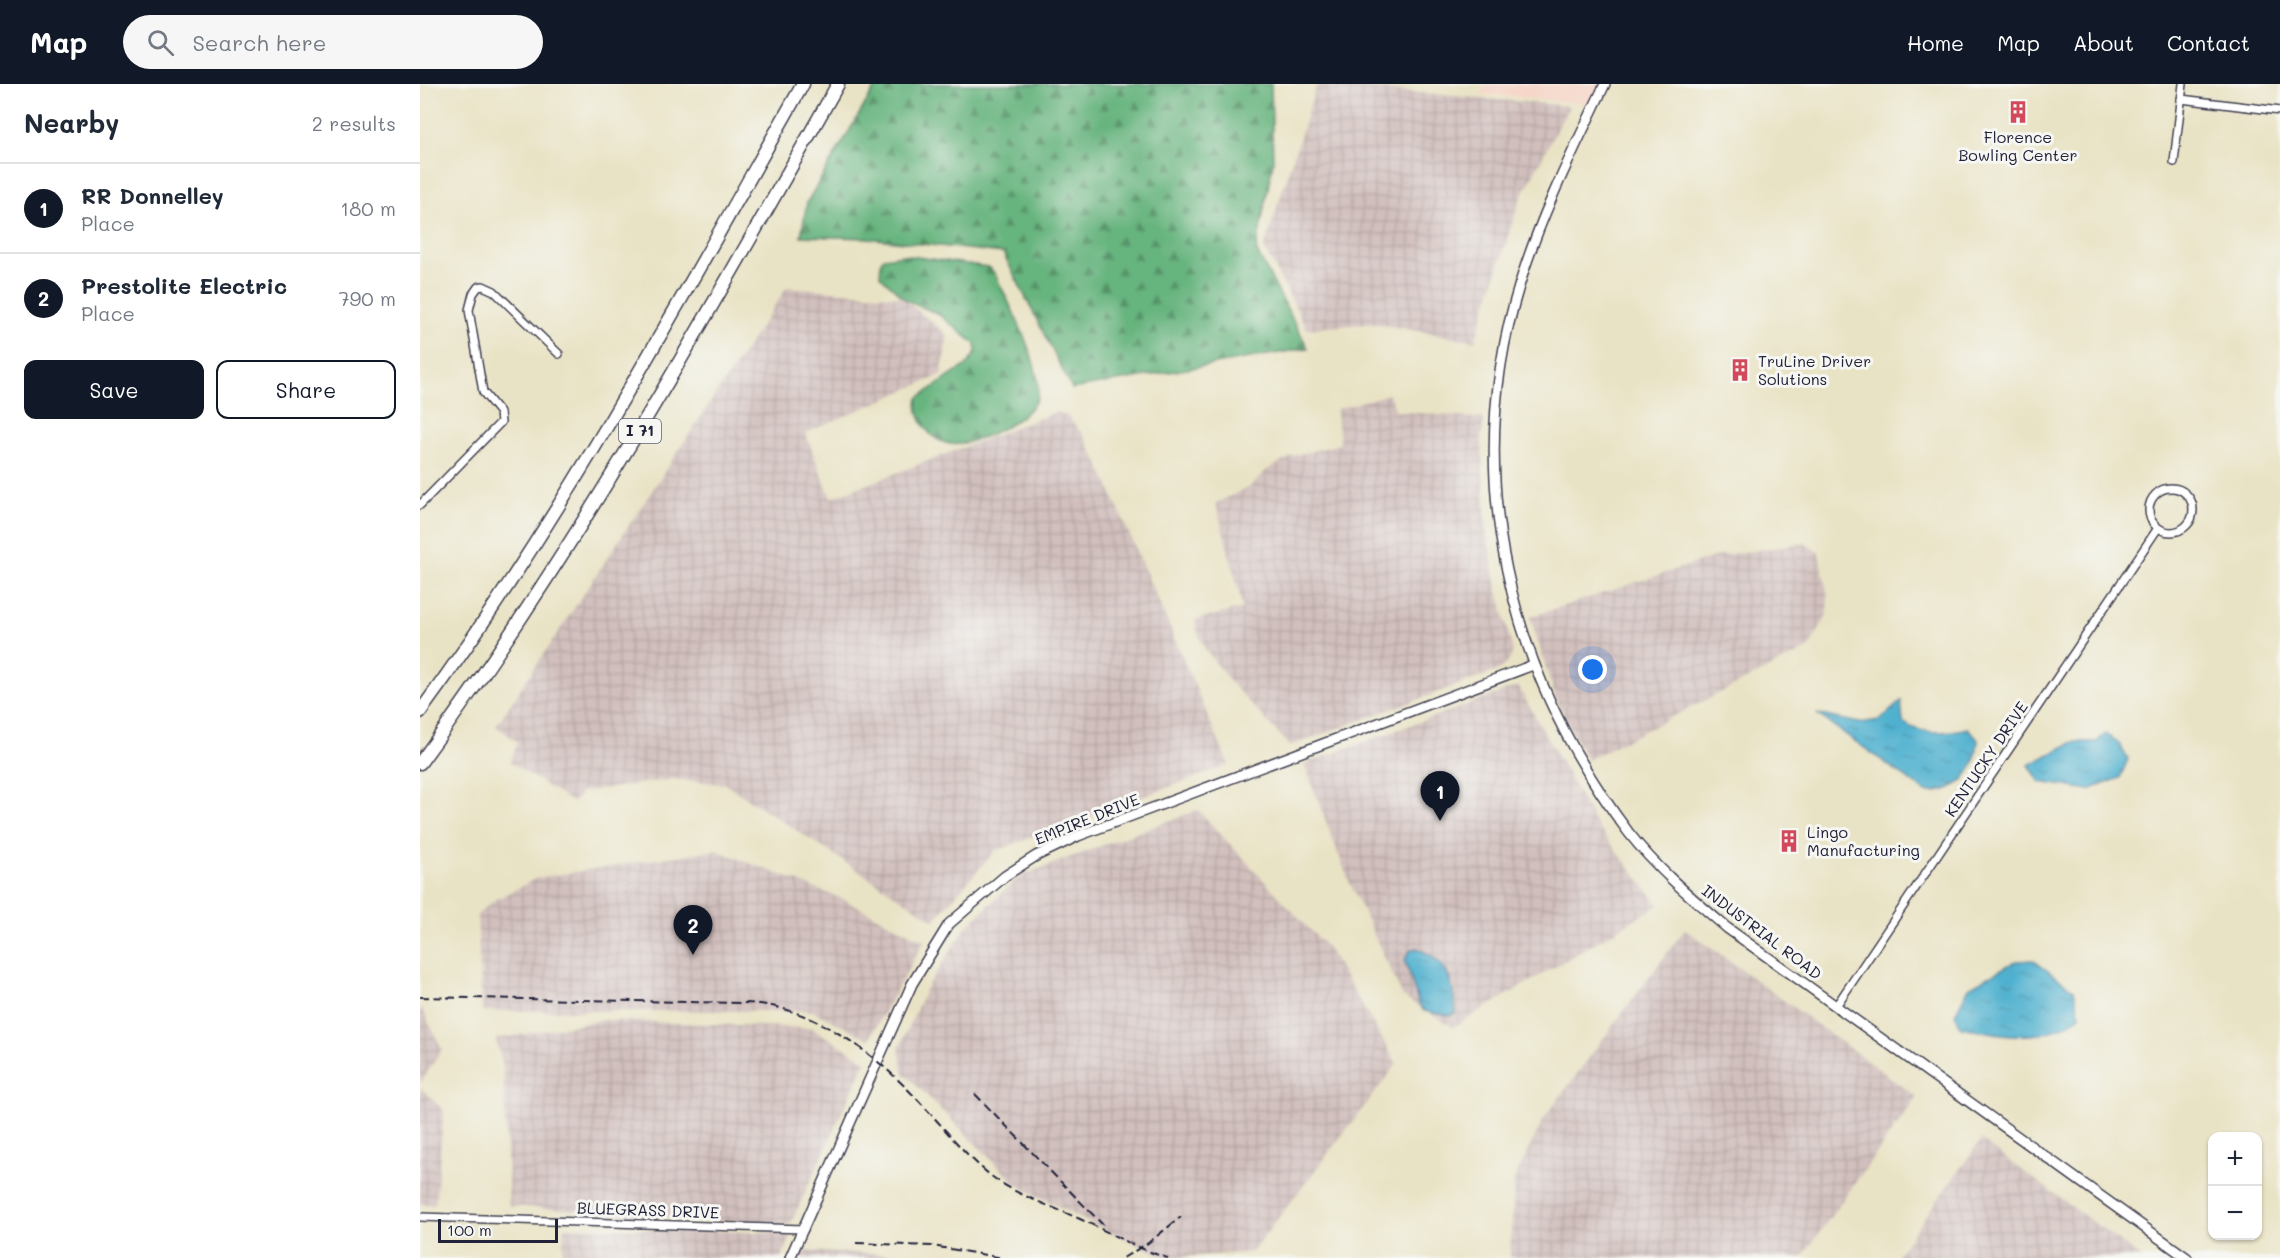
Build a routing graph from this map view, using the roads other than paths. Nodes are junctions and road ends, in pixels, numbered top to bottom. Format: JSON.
{"nodes":[{"id":1,"x":803,"y":84,"type":"edge"},
{"id":2,"x":838,"y":84,"type":"edge"},
{"id":3,"x":1605,"y":84,"type":"edge"},
{"id":4,"x":2183,"y":84,"type":"edge"},
{"id":5,"x":2181,"y":99,"type":"junction"},
{"id":6,"x":2280,"y":111,"type":"edge"},
{"id":7,"x":2174,"y":162,"type":"dead end"},
{"id":8,"x":559,"y":354,"type":"dead end"},
{"id":9,"x":420,"y":505,"type":"edge"},
{"id":10,"x":2158,"y":528,"type":"junction"},
{"id":11,"x":1533,"y":664,"type":"junction"},
{"id":12,"x":420,"y":712,"type":"edge"},
{"id":13,"x":420,"y":763,"type":"edge"},
{"id":14,"x":1836,"y":1006,"type":"junction"},
{"id":15,"x":420,"y":1217,"type":"edge"},
{"id":16,"x":804,"y":1229,"type":"junction"},
{"id":17,"x":790,"y":1258,"type":"edge"},
{"id":18,"x":2187,"y":1258,"type":"edge"}],
"edges":[{"from":1,"to":12,"type":"highway","number":"I 71"},
{"from":2,"to":13,"type":"highway","number":"I 71"},
{"from":3,"to":11,"type":"main road","name":"INDUSTRIAL ROAD"},
{"from":4,"to":5,"type":"street"},
{"from":5,"to":6,"type":"street"},
{"from":5,"to":7,"type":"street"},
{"from":8,"to":9,"type":"street"},
{"from":10,"to":10,"type":"street"},
{"from":10,"to":14,"type":"street","name":"KENTUCKY DRIVE"},
{"from":11,"to":14,"type":"main road","name":"INDUSTRIAL ROAD"},
{"from":11,"to":16,"type":"main road","name":"EMPIRE DRIVE"},
{"from":14,"to":18,"type":"main road","name":"INDUSTRIAL ROAD"},
{"from":15,"to":16,"type":"street","name":"BLUEGRASS DRIVE"},
{"from":16,"to":17,"type":"main road","name":"EMPIRE DRIVE"}]}
